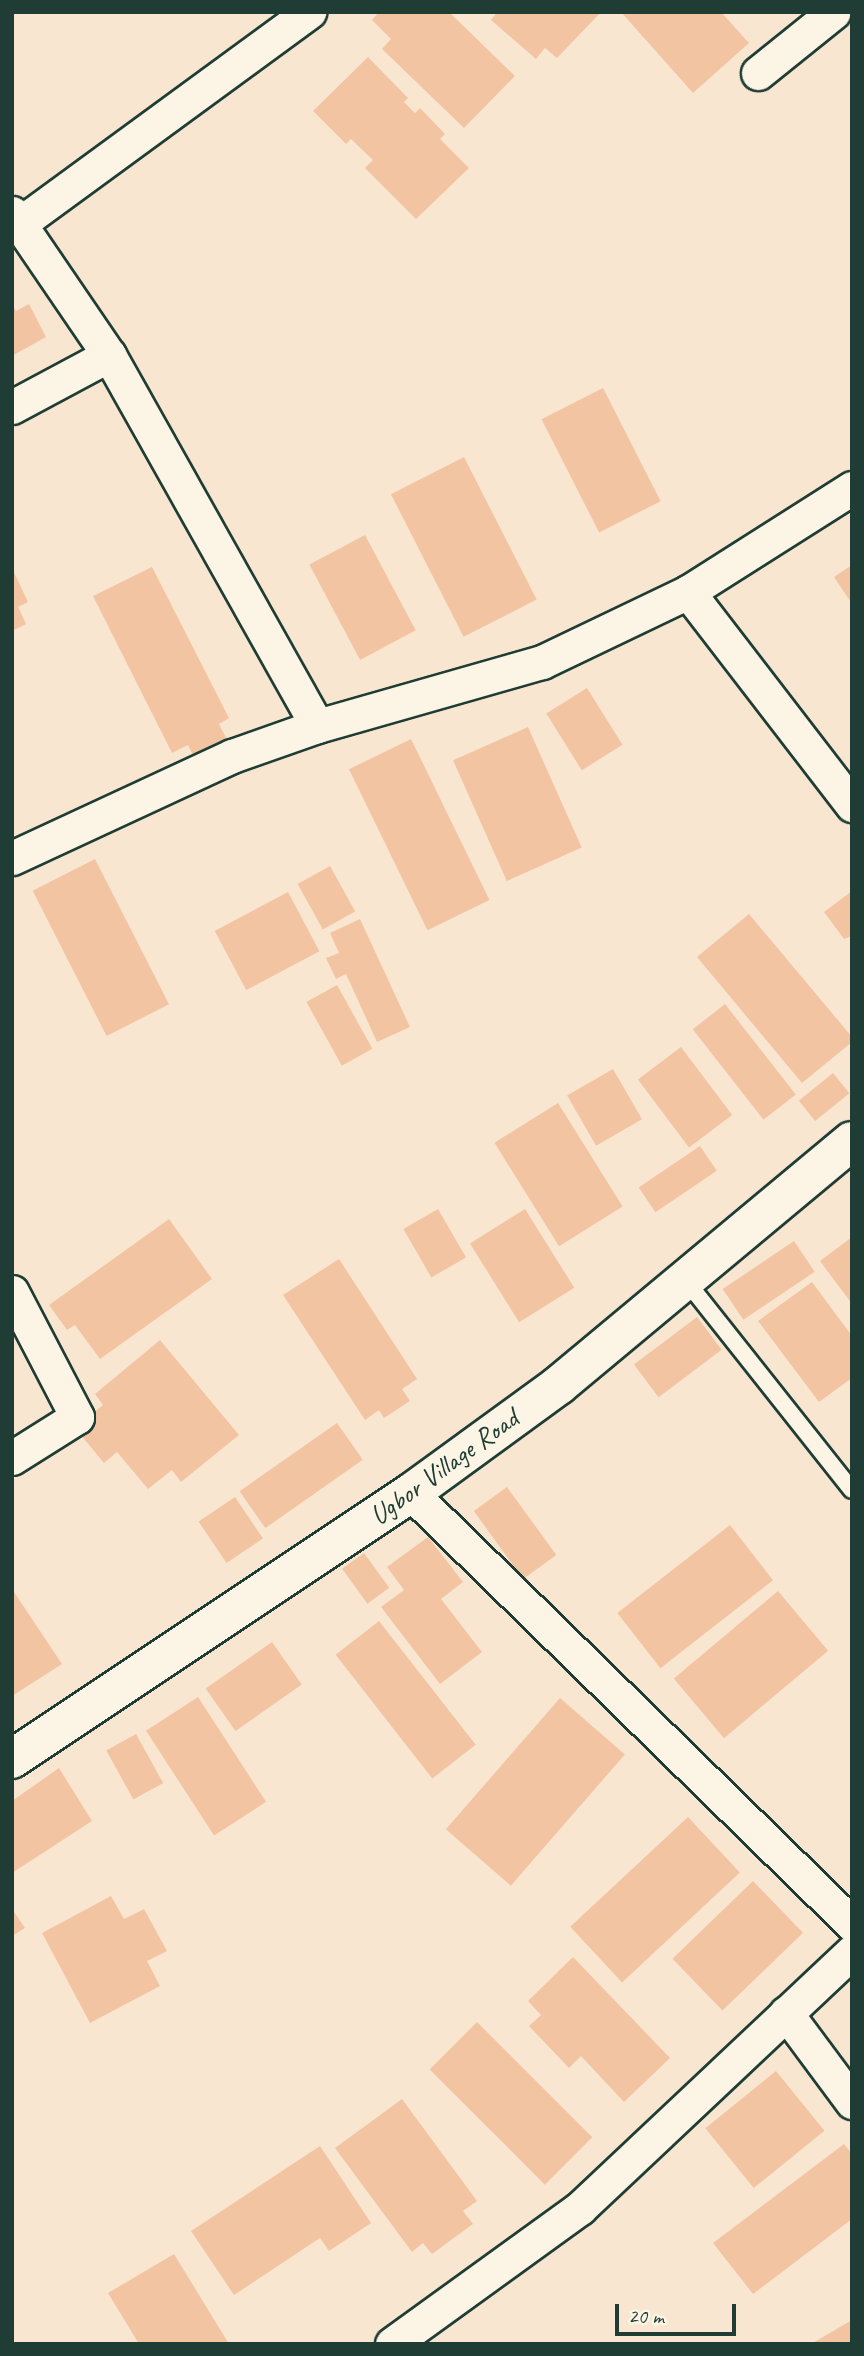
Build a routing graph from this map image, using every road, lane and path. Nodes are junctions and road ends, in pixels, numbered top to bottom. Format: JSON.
{"nodes":[{"id":1,"x":309,"y":12,"type":"edge"},
{"id":2,"x":834,"y":12,"type":"edge"},
{"id":3,"x":758,"y":73,"type":"dead end"},
{"id":4,"x":17,"y":218,"type":"edge"},
{"id":5,"x":109,"y":355,"type":"junction"},
{"id":6,"x":12,"y":407,"type":"edge"},
{"id":7,"x":852,"y":488,"type":"edge"},
{"id":8,"x":688,"y":592,"type":"junction"},
{"id":9,"x":317,"y":726,"type":"junction"},
{"id":10,"x":852,"y":805,"type":"edge"},
{"id":11,"x":12,"y":858,"type":"edge"},
{"id":12,"x":852,"y":1141,"type":"edge"},
{"id":13,"x":687,"y":1282,"type":"junction"},
{"id":14,"x":12,"y":1292,"type":"edge"},
{"id":15,"x":12,"y":1458,"type":"edge"},
{"id":16,"x":852,"y":1490,"type":"edge"},
{"id":17,"x":411,"y":1493,"type":"junction"},
{"id":18,"x":12,"y":1759,"type":"edge"},
{"id":19,"x":852,"y":1924,"type":"edge"},
{"id":20,"x":852,"y":1952,"type":"edge"},
{"id":21,"x":786,"y":2013,"type":"junction"},
{"id":22,"x":852,"y":2102,"type":"edge"},
{"id":23,"x":392,"y":2344,"type":"edge"}],
"edges":[{"from":1,"to":4,"type":"street"},
{"from":2,"to":3,"type":"street"},
{"from":4,"to":5,"type":"street"},
{"from":5,"to":6,"type":"street"},
{"from":5,"to":9,"type":"street"},
{"from":7,"to":8,"type":"street"},
{"from":8,"to":9,"type":"street"},
{"from":8,"to":10,"type":"street"},
{"from":9,"to":11,"type":"street"},
{"from":12,"to":13,"type":"street","name":"Ugbor Village Road"},
{"from":13,"to":16,"type":"lane"},
{"from":13,"to":17,"type":"street","name":"Ugbor Village Road"},
{"from":14,"to":15,"type":"street"},
{"from":17,"to":18,"type":"street","name":"Ugbor Village Road"},
{"from":17,"to":19,"type":"street"},
{"from":20,"to":21,"type":"street"},
{"from":21,"to":22,"type":"street"},
{"from":21,"to":23,"type":"street"}]}
